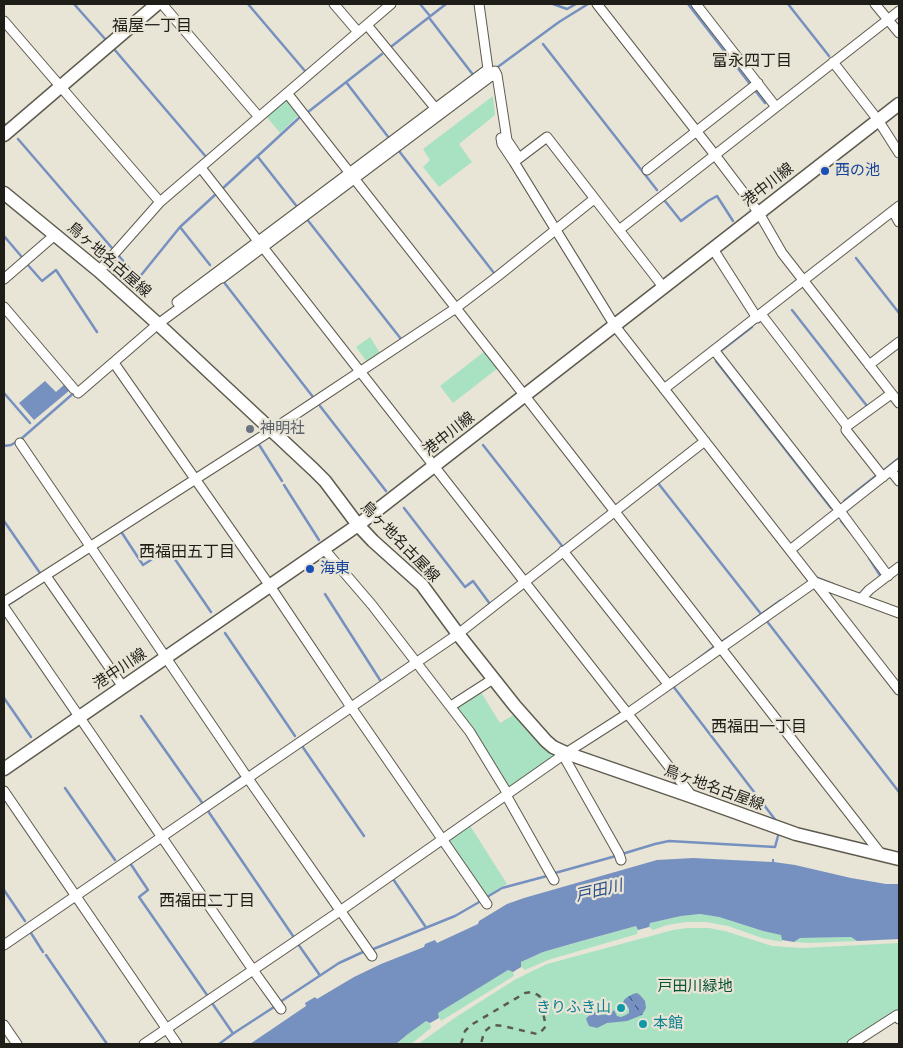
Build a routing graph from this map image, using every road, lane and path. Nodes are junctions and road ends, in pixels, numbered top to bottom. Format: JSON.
{"nodes":[{"id":1,"x":157,"y":4,"type":"edge"},
{"id":2,"x":162,"y":4,"type":"edge"},
{"id":3,"x":334,"y":4,"type":"edge"},
{"id":4,"x":391,"y":4,"type":"edge"},
{"id":5,"x":479,"y":4,"type":"edge"},
{"id":6,"x":597,"y":4,"type":"edge"},
{"id":7,"x":696,"y":4,"type":"edge"},
{"id":8,"x":875,"y":4,"type":"edge"},
{"id":9,"x":899,"y":11,"type":"edge"},
{"id":10,"x":888,"y":20,"type":"junction"},
{"id":11,"x":4,"y":21,"type":"edge"},
{"id":12,"x":367,"y":25,"type":"junction"},
{"id":13,"x":358,"y":32,"type":"junction"},
{"id":14,"x":899,"y":33,"type":"edge"},
{"id":15,"x":833,"y":62,"type":"junction"},
{"id":16,"x":492,"y":74,"type":"junction"},
{"id":17,"x":758,"y":83,"type":"junction"},
{"id":18,"x":60,"y":87,"type":"junction"},
{"id":19,"x":287,"y":93,"type":"junction"},
{"id":20,"x":899,"y":104,"type":"edge"},
{"id":21,"x":776,"y":107,"type":"junction"},
{"id":22,"x":436,"y":109,"type":"junction"},
{"id":23,"x":259,"y":117,"type":"junction"},
{"id":24,"x":878,"y":120,"type":"junction"},
{"id":25,"x":697,"y":131,"type":"junction"},
{"id":26,"x":4,"y":136,"type":"edge"},
{"id":27,"x":899,"y":153,"type":"edge"},
{"id":28,"x":715,"y":155,"type":"junction"},
{"id":29,"x":517,"y":160,"type":"junction"},
{"id":30,"x":201,"y":168,"type":"junction"},
{"id":31,"x":646,"y":170,"type":"dead end"},
{"id":32,"x":352,"y":176,"type":"junction"},
{"id":33,"x":4,"y":193,"type":"edge"},
{"id":34,"x":594,"y":199,"type":"junction"},
{"id":35,"x":160,"y":202,"type":"junction"},
{"id":36,"x":896,"y":209,"type":"edge"},
{"id":37,"x":759,"y":213,"type":"junction"},
{"id":38,"x":899,"y":222,"type":"edge"},
{"id":39,"x":556,"y":230,"type":"junction"},
{"id":40,"x":619,"y":230,"type":"junction"},
{"id":41,"x":56,"y":234,"type":"junction"},
{"id":42,"x":260,"y":244,"type":"junction"},
{"id":43,"x":713,"y":249,"type":"junction"},
{"id":44,"x":99,"y":271,"type":"junction"},
{"id":45,"x":4,"y":279,"type":"edge"},
{"id":46,"x":804,"y":280,"type":"junction"},
{"id":47,"x":664,"y":288,"type":"junction"},
{"id":48,"x":4,"y":307,"type":"edge"},
{"id":49,"x":456,"y":308,"type":"junction"},
{"id":50,"x":759,"y":316,"type":"junction"},
{"id":51,"x":155,"y":322,"type":"junction"},
{"id":52,"x":615,"y":326,"type":"junction"},
{"id":53,"x":899,"y":342,"type":"edge"},
{"id":54,"x":714,"y":350,"type":"junction"},
{"id":55,"x":114,"y":363,"type":"junction"},
{"id":56,"x":869,"y":365,"type":"junction"},
{"id":57,"x":359,"y":371,"type":"junction"},
{"id":58,"x":664,"y":389,"type":"junction"},
{"id":59,"x":891,"y":394,"type":"junction"},
{"id":60,"x":525,"y":396,"type":"junction"},
{"id":61,"x":899,"y":403,"type":"edge"},
{"id":62,"x":847,"y":426,"type":"junction"},
{"id":63,"x":272,"y":430,"type":"junction"},
{"id":64,"x":705,"y":441,"type":"junction"},
{"id":65,"x":20,"y":443,"type":"dead end"},
{"id":66,"x":899,"y":464,"type":"edge"},
{"id":67,"x":434,"y":466,"type":"junction"},
{"id":68,"x":891,"y":471,"type":"junction"},
{"id":69,"x":883,"y":477,"type":"junction"},
{"id":70,"x":195,"y":479,"type":"junction"},
{"id":71,"x":899,"y":481,"type":"edge"},
{"id":72,"x":840,"y":511,"type":"junction"},
{"id":73,"x":615,"y":512,"type":"junction"},
{"id":74,"x":358,"y":525,"type":"junction"},
{"id":75,"x":90,"y":547,"type":"junction"},
{"id":76,"x":324,"y":549,"type":"junction"},
{"id":77,"x":790,"y":550,"type":"junction"},
{"id":78,"x":564,"y":552,"type":"junction"},
{"id":79,"x":899,"y":567,"type":"edge"},
{"id":80,"x":46,"y":576,"type":"junction"},
{"id":81,"x":888,"y":576,"type":"junction"},
{"id":82,"x":524,"y":582,"type":"junction"},
{"id":83,"x":814,"y":582,"type":"junction"},
{"id":84,"x":270,"y":586,"type":"junction"},
{"id":85,"x":861,"y":598,"type":"junction"},
{"id":86,"x":4,"y":602,"type":"edge"},
{"id":87,"x":4,"y":607,"type":"edge"},
{"id":88,"x":899,"y":613,"type":"edge"},
{"id":89,"x":458,"y":634,"type":"junction"},
{"id":90,"x":721,"y":647,"type":"junction"},
{"id":91,"x":166,"y":657,"type":"junction"},
{"id":92,"x":416,"y":663,"type":"junction"},
{"id":93,"x":493,"y":679,"type":"junction"},
{"id":94,"x":668,"y":684,"type":"junction"},
{"id":95,"x":123,"y":686,"type":"junction"},
{"id":96,"x":899,"y":690,"type":"edge"},
{"id":97,"x":451,"y":706,"type":"junction"},
{"id":98,"x":351,"y":707,"type":"junction"},
{"id":99,"x":628,"y":714,"type":"junction"},
{"id":100,"x":79,"y":716,"type":"junction"},
{"id":101,"x":564,"y":754,"type":"junction"},
{"id":102,"x":4,"y":769,"type":"edge"},
{"id":103,"x":247,"y":778,"type":"junction"},
{"id":104,"x":4,"y":791,"type":"edge"},
{"id":105,"x":506,"y":795,"type":"junction"},
{"id":106,"x":693,"y":797,"type":"junction"},
{"id":107,"x":162,"y":837,"type":"junction"},
{"id":108,"x":442,"y":839,"type":"junction"},
{"id":109,"x":881,"y":854,"type":"junction"},
{"id":110,"x":899,"y":859,"type":"edge"},
{"id":111,"x":621,"y":860,"type":"dead end"},
{"id":112,"x":554,"y":880,"type":"dead end"},
{"id":113,"x":76,"y":897,"type":"junction"},
{"id":114,"x":487,"y":904,"type":"dead end"},
{"id":115,"x":340,"y":910,"type":"junction"},
{"id":116,"x":4,"y":945,"type":"edge"},
{"id":117,"x":372,"y":956,"type":"dead end"},
{"id":118,"x":253,"y":970,"type":"junction"},
{"id":119,"x":281,"y":1010,"type":"dead end"},
{"id":120,"x":899,"y":1019,"type":"edge"},
{"id":121,"x":4,"y":1025,"type":"edge"},
{"id":122,"x":166,"y":1029,"type":"junction"},
{"id":123,"x":17,"y":1044,"type":"edge"},
{"id":124,"x":144,"y":1044,"type":"edge"},
{"id":125,"x":177,"y":1044,"type":"edge"},
{"id":126,"x":852,"y":1044,"type":"edge"}],
"edges":[{"from":1,"to":18,"type":"main road"},
{"from":2,"to":23,"type":"street"},
{"from":3,"to":13,"type":"street"},
{"from":4,"to":12,"type":"street"},
{"from":5,"to":16,"type":"street"},
{"from":6,"to":25,"type":"street"},
{"from":7,"to":17,"type":"street"},
{"from":8,"to":10,"type":"street"},
{"from":9,"to":10,"type":"street"},
{"from":10,"to":14,"type":"street"},
{"from":10,"to":15,"type":"street"},
{"from":11,"to":18,"type":"street"},
{"from":12,"to":13,"type":"street"},
{"from":12,"to":22,"type":"street"},
{"from":13,"to":19,"type":"street"},
{"from":15,"to":21,"type":"street"},
{"from":15,"to":24,"type":"street"},
{"from":16,"to":22,"type":"street"},
{"from":16,"to":29,"type":"street"},
{"from":16,"to":32,"type":"street"},
{"from":17,"to":21,"type":"street"},
{"from":17,"to":25,"type":"street"},
{"from":18,"to":26,"type":"main road"},
{"from":18,"to":35,"type":"street"},
{"from":19,"to":23,"type":"street"},
{"from":19,"to":32,"type":"street"},
{"from":20,"to":24,"type":"main road","name":"港中川線"},
{"from":21,"to":28,"type":"street"},
{"from":22,"to":32,"type":"street"},
{"from":23,"to":30,"type":"street"},
{"from":24,"to":27,"type":"street"},
{"from":24,"to":37,"type":"main road","name":"港中川線"},
{"from":25,"to":28,"type":"street"},
{"from":25,"to":31,"type":"street"},
{"from":28,"to":37,"type":"street"},
{"from":28,"to":40,"type":"street"},
{"from":29,"to":34,"type":"street"},
{"from":29,"to":39,"type":"street"},
{"from":30,"to":35,"type":"street"},
{"from":30,"to":42,"type":"street"},
{"from":32,"to":42,"type":"street"},
{"from":32,"to":49,"type":"street"},
{"from":33,"to":41,"type":"main road","name":"鳥ヶ地名古屋線"},
{"from":34,"to":39,"type":"street"},
{"from":34,"to":40,"type":"street"},
{"from":35,"to":44,"type":"street"},
{"from":36,"to":38,"type":"street"},
{"from":36,"to":46,"type":"street"},
{"from":37,"to":43,"type":"main road","name":"港中川線"},
{"from":37,"to":46,"type":"street"},
{"from":39,"to":49,"type":"street"},
{"from":39,"to":52,"type":"street"},
{"from":40,"to":47,"type":"street"},
{"from":41,"to":44,"type":"main road","name":"鳥ヶ地名古屋線"},
{"from":41,"to":45,"type":"street"},
{"from":42,"to":51,"type":"street"},
{"from":42,"to":57,"type":"street"},
{"from":43,"to":47,"type":"main road","name":"港中川線"},
{"from":43,"to":50,"type":"street"},
{"from":44,"to":51,"type":"main road","name":"鳥ヶ地名古屋線"},
{"from":46,"to":50,"type":"street"},
{"from":46,"to":56,"type":"street"},
{"from":47,"to":52,"type":"main road","name":"港中川線"},
{"from":48,"to":55,"type":"street"},
{"from":49,"to":57,"type":"street"},
{"from":49,"to":60,"type":"street"},
{"from":50,"to":54,"type":"street"},
{"from":50,"to":62,"type":"street"},
{"from":51,"to":55,"type":"street"},
{"from":51,"to":63,"type":"main road","name":"鳥ヶ地名古屋線"},
{"from":52,"to":58,"type":"street"},
{"from":52,"to":60,"type":"main road","name":"港中川線"},
{"from":53,"to":56,"type":"street"},
{"from":54,"to":58,"type":"street"},
{"from":54,"to":72,"type":"street"},
{"from":55,"to":70,"type":"street"},
{"from":56,"to":59,"type":"street"},
{"from":57,"to":63,"type":"street"},
{"from":57,"to":67,"type":"street"},
{"from":58,"to":64,"type":"street"},
{"from":59,"to":61,"type":"street"},
{"from":59,"to":62,"type":"street"},
{"from":60,"to":67,"type":"main road","name":"港中川線"},
{"from":60,"to":73,"type":"street"},
{"from":62,"to":69,"type":"street"},
{"from":63,"to":70,"type":"street"},
{"from":63,"to":74,"type":"main road","name":"鳥ヶ地名古屋線"},
{"from":64,"to":73,"type":"street"},
{"from":64,"to":77,"type":"street"},
{"from":65,"to":75,"type":"street"},
{"from":66,"to":68,"type":"street"},
{"from":67,"to":74,"type":"main road","name":"港中川線"},
{"from":67,"to":82,"type":"street"},
{"from":68,"to":69,"type":"street"},
{"from":68,"to":71,"type":"street"},
{"from":69,"to":72,"type":"street"},
{"from":70,"to":75,"type":"street"},
{"from":70,"to":84,"type":"street"},
{"from":72,"to":77,"type":"street"},
{"from":72,"to":81,"type":"street"},
{"from":73,"to":78,"type":"street"},
{"from":73,"to":90,"type":"street"},
{"from":74,"to":76,"type":"main road","name":"港中川線"},
{"from":74,"to":89,"type":"main road","name":"鳥ヶ地名古屋線"},
{"from":75,"to":80,"type":"street"},
{"from":75,"to":91,"type":"street"},
{"from":76,"to":84,"type":"main road","name":"港中川線"},
{"from":76,"to":92,"type":"street"},
{"from":77,"to":83,"type":"street"},
{"from":78,"to":82,"type":"street"},
{"from":78,"to":94,"type":"street"},
{"from":79,"to":81,"type":"street"},
{"from":80,"to":86,"type":"street"},
{"from":80,"to":95,"type":"street"},
{"from":81,"to":85,"type":"street"},
{"from":82,"to":89,"type":"street"},
{"from":82,"to":99,"type":"street"},
{"from":83,"to":85,"type":"street"},
{"from":83,"to":90,"type":"street"},
{"from":83,"to":96,"type":"street"},
{"from":84,"to":91,"type":"main road","name":"港中川線"},
{"from":84,"to":98,"type":"street"},
{"from":85,"to":88,"type":"street"},
{"from":87,"to":100,"type":"street"},
{"from":89,"to":92,"type":"street"},
{"from":89,"to":93,"type":"main road","name":"鳥ヶ地名古屋線"},
{"from":90,"to":94,"type":"street"},
{"from":90,"to":109,"type":"street"},
{"from":91,"to":95,"type":"main road","name":"港中川線"},
{"from":91,"to":103,"type":"street"},
{"from":92,"to":97,"type":"street"},
{"from":92,"to":98,"type":"street"},
{"from":93,"to":97,"type":"street"},
{"from":93,"to":101,"type":"main road","name":"鳥ヶ地名古屋線"},
{"from":94,"to":99,"type":"street"},
{"from":95,"to":100,"type":"main road","name":"港中川線"},
{"from":97,"to":105,"type":"street"},
{"from":98,"to":103,"type":"street"},
{"from":98,"to":108,"type":"street"},
{"from":99,"to":101,"type":"street"},
{"from":99,"to":106,"type":"street"},
{"from":100,"to":102,"type":"main road","name":"港中川線"},
{"from":100,"to":107,"type":"street"},
{"from":101,"to":105,"type":"street"},
{"from":101,"to":106,"type":"main road","name":"鳥ヶ地名古屋線"},
{"from":101,"to":111,"type":"street"},
{"from":103,"to":107,"type":"street"},
{"from":103,"to":115,"type":"street"},
{"from":104,"to":113,"type":"street"},
{"from":105,"to":108,"type":"street"},
{"from":105,"to":112,"type":"street"},
{"from":106,"to":109,"type":"main road","name":"鳥ヶ地名古屋線"},
{"from":107,"to":113,"type":"street"},
{"from":107,"to":118,"type":"street"},
{"from":108,"to":114,"type":"street"},
{"from":108,"to":115,"type":"street"},
{"from":109,"to":110,"type":"main road","name":"鳥ヶ地名古屋線"},
{"from":113,"to":116,"type":"street"},
{"from":113,"to":122,"type":"street"},
{"from":115,"to":117,"type":"street"},
{"from":115,"to":118,"type":"street"},
{"from":118,"to":119,"type":"street"},
{"from":118,"to":122,"type":"street"},
{"from":120,"to":126,"type":"street"},
{"from":121,"to":123,"type":"street"},
{"from":122,"to":124,"type":"street"},
{"from":122,"to":125,"type":"street"}]}
